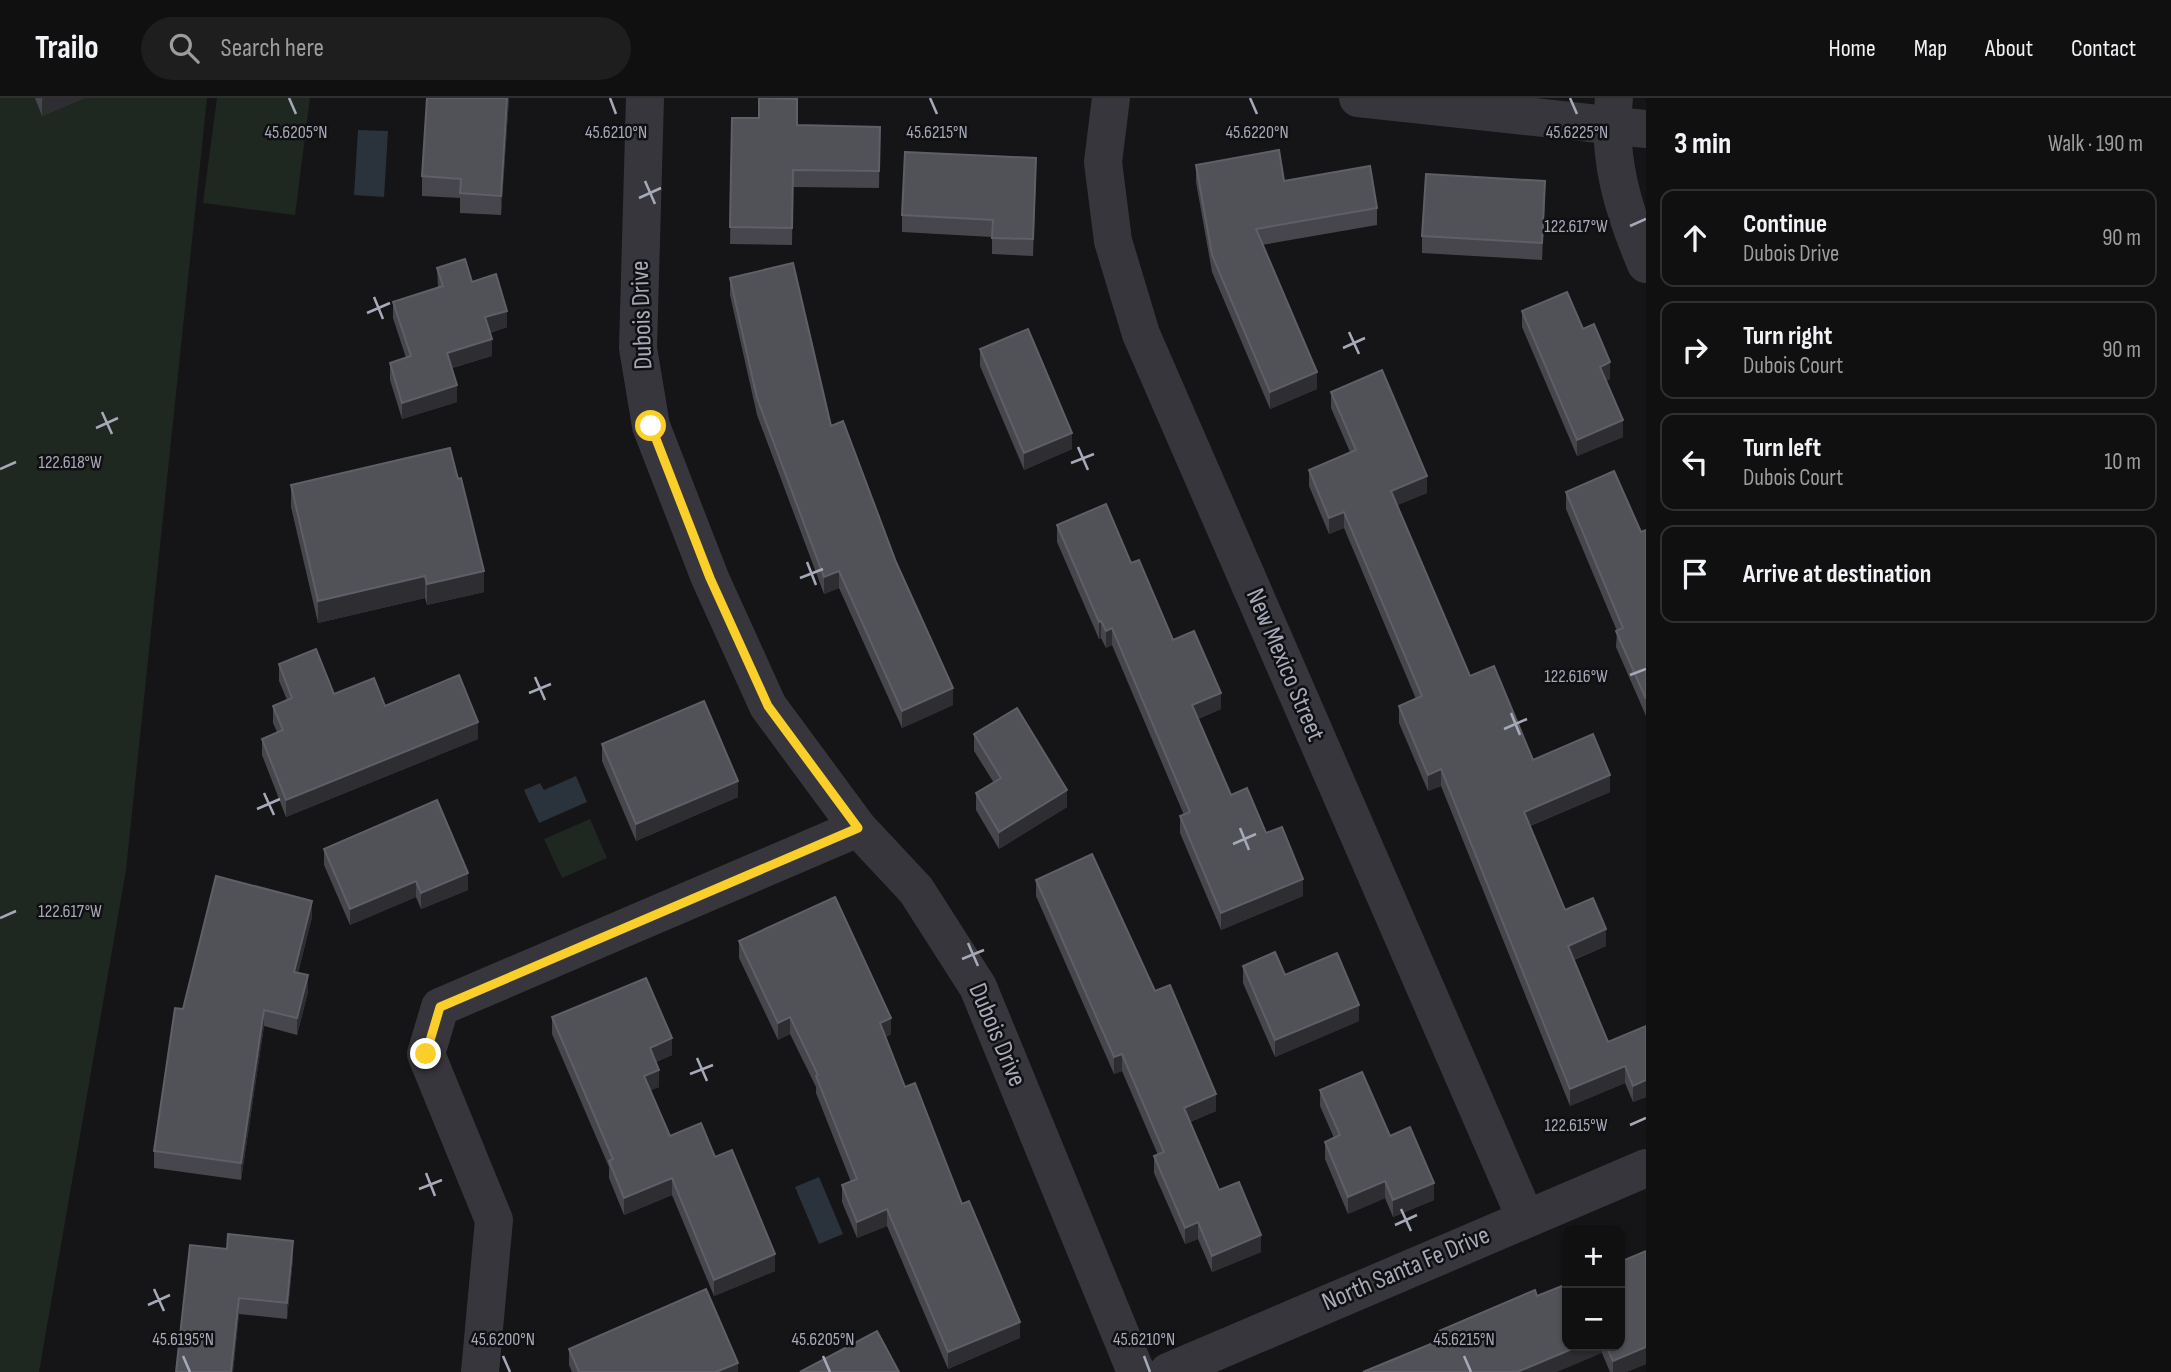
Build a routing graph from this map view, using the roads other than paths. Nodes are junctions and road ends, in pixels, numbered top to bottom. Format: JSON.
{"nodes":[{"id":1,"x":645,"y":98,"type":"edge"},
{"id":2,"x":1111,"y":98,"type":"edge"},
{"id":3,"x":1358,"y":98,"type":"edge"},
{"id":4,"x":1624,"y":117,"type":"edge"},
{"id":5,"x":1646,"y":264,"type":"edge"},
{"id":6,"x":858,"y":828,"type":"junction"},
{"id":7,"x":1646,"y":1168,"type":"edge"},
{"id":8,"x":1525,"y":1217,"type":"junction"},
{"id":9,"x":480,"y":1372,"type":"edge"},
{"id":10,"x":1136,"y":1372,"type":"edge"},
{"id":11,"x":1168,"y":1372,"type":"edge"}],
"edges":[{"from":1,"to":6,"type":"street","name":"Dubois Drive"},
{"from":2,"to":8,"type":"street","name":"New Mexico Street"},
{"from":3,"to":4,"type":"street"},
{"from":4,"to":5,"type":"street"},
{"from":6,"to":9,"type":"street"},
{"from":6,"to":10,"type":"street","name":"Dubois Drive"},
{"from":7,"to":8,"type":"street","name":"North Santa Fe Drive"},
{"from":8,"to":11,"type":"street","name":"North Santa Fe Drive"}]}
